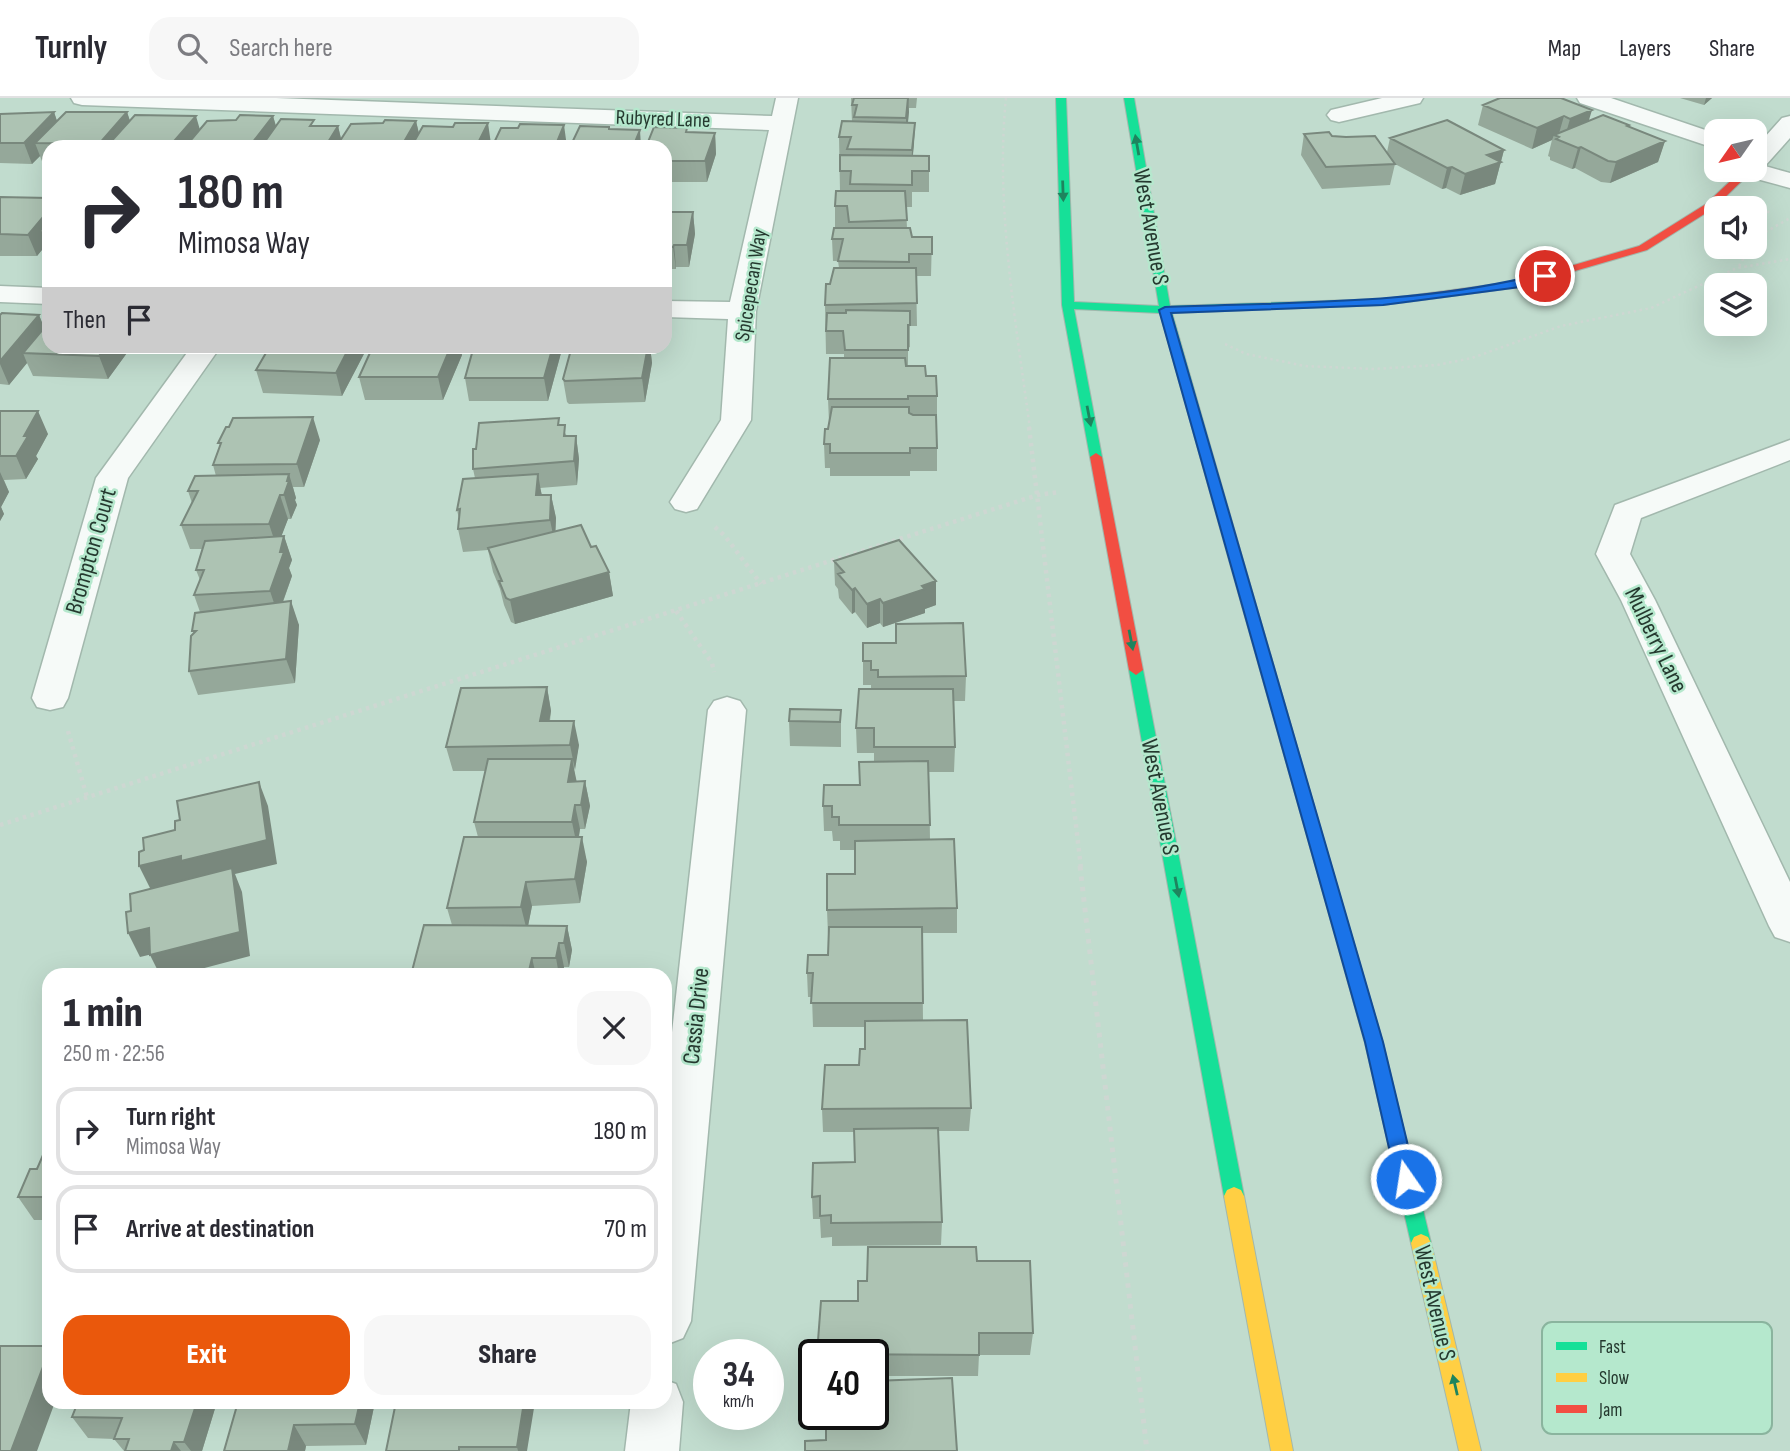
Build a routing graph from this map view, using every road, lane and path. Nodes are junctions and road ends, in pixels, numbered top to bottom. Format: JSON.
{"nodes":[{"id":1,"x":82,"y":98,"type":"edge"},
{"id":2,"x":1006,"y":98,"type":"edge"},
{"id":3,"x":1061,"y":98,"type":"edge"},
{"id":4,"x":1129,"y":98,"type":"edge"},
{"id":5,"x":1412,"y":98,"type":"edge"},
{"id":6,"x":1588,"y":98,"type":"edge"},
{"id":7,"x":784,"y":110,"type":"edge"},
{"id":8,"x":1339,"y":115,"type":"dead end"},
{"id":9,"x":1790,"y":123,"type":"edge"},
{"id":10,"x":1704,"y":138,"type":"edge"},
{"id":11,"x":1768,"y":147,"type":"edge"},
{"id":12,"x":1768,"y":170,"type":"edge"},
{"id":13,"x":1790,"y":181,"type":"edge"},
{"id":14,"x":1735,"y":182,"type":"edge"},
{"id":15,"x":1790,"y":218,"type":"edge"},
{"id":16,"x":1767,"y":231,"type":"edge"},
{"id":17,"x":1743,"y":259,"type":"edge"},
{"id":18,"x":1790,"y":259,"type":"edge"},
{"id":19,"x":1739,"y":267,"type":"junction"},
{"id":20,"x":0,"y":295,"type":"edge"},
{"id":21,"x":42,"y":296,"type":"edge"},
{"id":22,"x":1068,"y":305,"type":"junction"},
{"id":23,"x":672,"y":309,"type":"edge"},
{"id":24,"x":1202,"y":309,"type":"junction"},
{"id":25,"x":1165,"y":310,"type":"junction"},
{"id":26,"x":742,"y":311,"type":"junction"},
{"id":27,"x":200,"y":354,"type":"edge"},
{"id":28,"x":1790,"y":449,"type":"edge"},
{"id":29,"x":1102,"y":487,"type":"junction"},
{"id":30,"x":1038,"y":495,"type":"junction"},
{"id":31,"x":686,"y":502,"type":"joint"},
{"id":32,"x":761,"y":583,"type":"junction"},
{"id":33,"x":676,"y":611,"type":"junction"},
{"id":34,"x":50,"y":698,"type":"joint"},
{"id":35,"x":727,"y":710,"type":"joint"},
{"id":36,"x":87,"y":797,"type":"junction"},
{"id":37,"x":0,"y":825,"type":"edge"},
{"id":38,"x":1790,"y":926,"type":"edge"},
{"id":39,"x":672,"y":1252,"type":"edge"},
{"id":40,"x":656,"y":1409,"type":"edge"},
{"id":41,"x":652,"y":1451,"type":"edge"},
{"id":42,"x":1147,"y":1451,"type":"edge"},
{"id":43,"x":1282,"y":1451,"type":"edge"},
{"id":44,"x":1470,"y":1451,"type":"edge"}],
"edges":[{"from":1,"to":7,"type":"street","name":"Rubyred Lane"},
{"from":2,"to":30,"type":"path"},
{"from":3,"to":22,"type":"street","name":"West Avenue S","one_way":true},
{"from":25,"to":4,"type":"street","name":"West Avenue S","one_way":true},
{"from":5,"to":8,"type":"street"},
{"from":6,"to":10,"type":"street"},
{"from":7,"to":26,"type":"street","name":"Spicepecan Way"},
{"from":9,"to":11,"type":"street"},
{"from":12,"to":13,"type":"street"},
{"from":14,"to":24,"type":"street"},
{"from":15,"to":16,"type":"path"},
{"from":17,"to":19,"type":"path"},
{"from":18,"to":19,"type":"path"},
{"from":19,"to":24,"type":"path"},
{"from":20,"to":21,"type":"street"},
{"from":22,"to":25,"type":"street"},
{"from":22,"to":29,"type":"street","name":"West Avenue S","one_way":true},
{"from":23,"to":26,"type":"street"},
{"from":24,"to":25,"type":"street"},
{"from":44,"to":25,"type":"street","name":"West Avenue S","one_way":true},
{"from":26,"to":31,"type":"street","name":"Spicepecan Way"},
{"from":27,"to":34,"type":"street","name":"Brompton Court"},
{"from":28,"to":38,"type":"street","name":"Mulberry Lane"},
{"from":29,"to":30,"type":"path"},
{"from":29,"to":43,"type":"street","name":"West Avenue S","one_way":true},
{"from":30,"to":32,"type":"path"},
{"from":30,"to":42,"type":"path"},
{"from":31,"to":32,"type":"path"},
{"from":32,"to":33,"type":"path"},
{"from":33,"to":35,"type":"path"},
{"from":33,"to":36,"type":"path"},
{"from":34,"to":36,"type":"path"},
{"from":35,"to":39,"type":"street","name":"Cassia Drive"},
{"from":36,"to":37,"type":"path"},
{"from":40,"to":41,"type":"street"}]}
